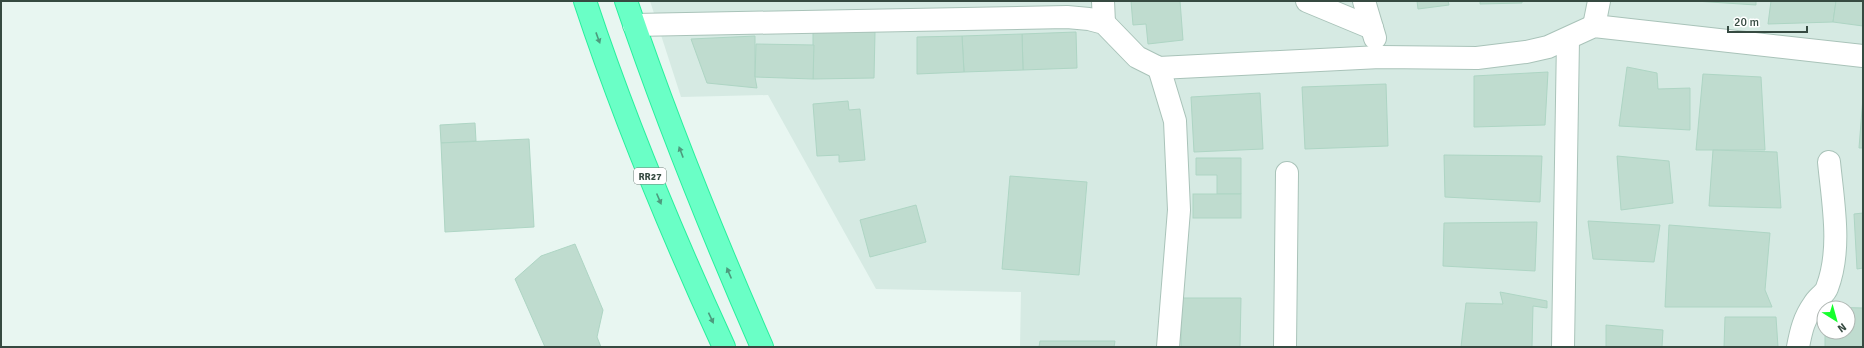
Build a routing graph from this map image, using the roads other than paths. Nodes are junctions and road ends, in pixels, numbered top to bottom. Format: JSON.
{"nodes":[{"id":1,"x":585,"y":1,"type":"edge"},
{"id":2,"x":626,"y":1,"type":"edge"},
{"id":3,"x":1104,"y":1,"type":"edge"},
{"id":4,"x":1307,"y":1,"type":"edge"},
{"id":5,"x":1364,"y":1,"type":"edge"},
{"id":6,"x":1599,"y":1,"type":"edge"},
{"id":7,"x":1104,"y":23,"type":"junction"},
{"id":8,"x":634,"y":26,"type":"junction"},
{"id":9,"x":1594,"y":26,"type":"junction"},
{"id":10,"x":1372,"y":28,"type":"junction"},
{"id":11,"x":1568,"y":39,"type":"junction"},
{"id":12,"x":1863,"y":56,"type":"edge"},
{"id":13,"x":1380,"y":57,"type":"junction"},
{"id":14,"x":1160,"y":68,"type":"junction"},
{"id":15,"x":1830,"y":162,"type":"dead end"},
{"id":16,"x":1287,"y":173,"type":"dead end"},
{"id":17,"x":724,"y":347,"type":"edge"},
{"id":18,"x":762,"y":347,"type":"edge"},
{"id":19,"x":1168,"y":347,"type":"edge"},
{"id":20,"x":1285,"y":347,"type":"edge"},
{"id":21,"x":1563,"y":347,"type":"edge"},
{"id":22,"x":1798,"y":347,"type":"edge"}],
"edges":[{"from":1,"to":17,"type":"highway","number":"RR27","one_way":true},
{"from":2,"to":8,"type":"highway"},
{"from":3,"to":7,"type":"street"},
{"from":4,"to":10,"type":"street"},
{"from":5,"to":10,"type":"street"},
{"from":6,"to":9,"type":"street"},
{"from":7,"to":8,"type":"street"},
{"from":7,"to":14,"type":"street"},
{"from":18,"to":8,"type":"highway","one_way":true},
{"from":9,"to":11,"type":"street"},
{"from":9,"to":12,"type":"street"},
{"from":10,"to":13,"type":"street"},
{"from":11,"to":13,"type":"street"},
{"from":11,"to":21,"type":"street"},
{"from":13,"to":14,"type":"street"},
{"from":14,"to":19,"type":"street"},
{"from":15,"to":22,"type":"street"},
{"from":16,"to":20,"type":"street"}]}
